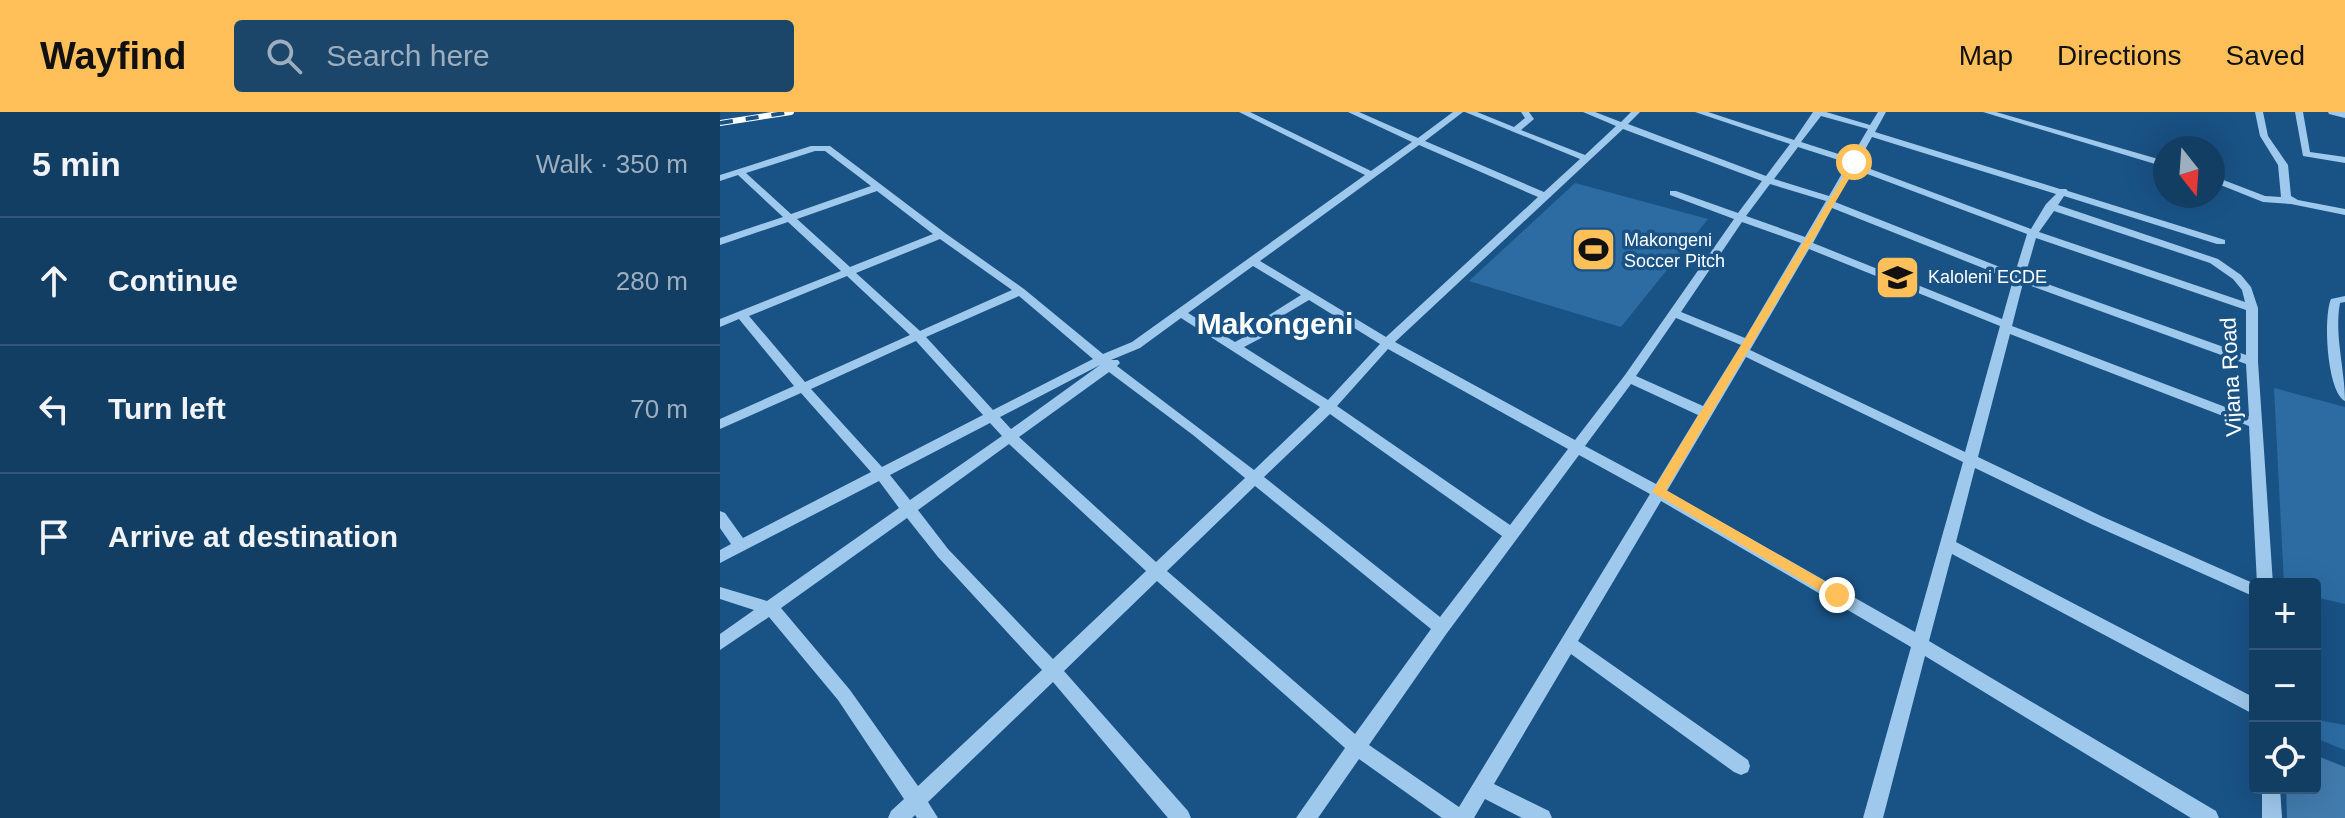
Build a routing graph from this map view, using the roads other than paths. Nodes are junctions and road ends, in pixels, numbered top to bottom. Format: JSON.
{"nodes":[{"id":1,"x":1243,"y":112,"type":"edge"},
{"id":2,"x":1352,"y":112,"type":"edge"},
{"id":3,"x":1459,"y":112,"type":"edge"},
{"id":4,"x":1469,"y":112,"type":"edge"},
{"id":5,"x":1525,"y":112,"type":"edge"},
{"id":6,"x":1587,"y":112,"type":"edge"},
{"id":7,"x":1636,"y":112,"type":"edge"},
{"id":8,"x":1699,"y":112,"type":"edge"},
{"id":9,"x":1818,"y":112,"type":"edge"},
{"id":10,"x":1882,"y":112,"type":"edge"},
{"id":11,"x":1987,"y":112,"type":"edge"},
{"id":12,"x":2259,"y":112,"type":"edge"},
{"id":13,"x":2299,"y":112,"type":"edge"},
{"id":14,"x":2332,"y":112,"type":"edge"},
{"id":15,"x":2345,"y":115,"type":"edge"},
{"id":16,"x":1623,"y":125,"type":"junction"},
{"id":17,"x":1515,"y":130,"type":"junction"},
{"id":18,"x":1872,"y":131,"type":"junction"},
{"id":19,"x":1419,"y":141,"type":"junction"},
{"id":20,"x":1795,"y":144,"type":"junction"},
{"id":21,"x":1587,"y":159,"type":"junction"},
{"id":22,"x":2153,"y":160,"type":"edge"},
{"id":23,"x":2345,"y":160,"type":"edge"},
{"id":24,"x":1853,"y":163,"type":"junction"},
{"id":25,"x":740,"y":172,"type":"junction"},
{"id":26,"x":1372,"y":175,"type":"junction"},
{"id":27,"x":720,"y":178,"type":"edge"},
{"id":28,"x":1768,"y":180,"type":"junction"},
{"id":29,"x":2225,"y":184,"type":"edge"},
{"id":30,"x":879,"y":187,"type":"junction"},
{"id":31,"x":2063,"y":191,"type":"junction"},
{"id":32,"x":1673,"y":193,"type":"dead end"},
{"id":33,"x":1546,"y":197,"type":"junction"},
{"id":34,"x":2289,"y":201,"type":"junction"},
{"id":35,"x":1831,"y":202,"type":"junction"},
{"id":36,"x":2050,"y":206,"type":"junction"},
{"id":37,"x":2345,"y":212,"type":"edge"},
{"id":38,"x":792,"y":217,"type":"junction"},
{"id":39,"x":1739,"y":219,"type":"junction"},
{"id":40,"x":2033,"y":233,"type":"junction"},
{"id":41,"x":941,"y":235,"type":"junction"},
{"id":42,"x":720,"y":242,"type":"edge"},
{"id":43,"x":2221,"y":242,"type":"dead end"},
{"id":44,"x":1807,"y":243,"type":"junction"},
{"id":45,"x":1253,"y":261,"type":"junction"},
{"id":46,"x":849,"y":273,"type":"junction"},
{"id":47,"x":2019,"y":278,"type":"junction"},
{"id":48,"x":1020,"y":291,"type":"junction"},
{"id":49,"x":1309,"y":295,"type":"junction"},
{"id":50,"x":2345,"y":299,"type":"edge"},
{"id":51,"x":2252,"y":308,"type":"junction"},
{"id":52,"x":1181,"y":313,"type":"junction"},
{"id":53,"x":1674,"y":313,"type":"junction"},
{"id":54,"x":742,"y":315,"type":"junction"},
{"id":55,"x":720,"y":323,"type":"edge"},
{"id":56,"x":2006,"y":326,"type":"junction"},
{"id":57,"x":919,"y":337,"type":"junction"},
{"id":58,"x":1387,"y":343,"type":"junction"},
{"id":59,"x":1235,"y":347,"type":"junction"},
{"id":60,"x":1745,"y":347,"type":"junction"},
{"id":61,"x":2252,"y":362,"type":"junction"},
{"id":62,"x":1106,"y":363,"type":"junction"},
{"id":63,"x":1629,"y":378,"type":"junction"},
{"id":64,"x":803,"y":388,"type":"junction"},
{"id":65,"x":2345,"y":397,"type":"edge"},
{"id":66,"x":1329,"y":407,"type":"junction"},
{"id":67,"x":1706,"y":413,"type":"junction"},
{"id":68,"x":992,"y":417,"type":"junction"},
{"id":69,"x":720,"y":424,"type":"edge"},
{"id":70,"x":2257,"y":424,"type":"junction"},
{"id":71,"x":1011,"y":438,"type":"junction"},
{"id":72,"x":1576,"y":448,"type":"junction"},
{"id":73,"x":1970,"y":458,"type":"junction"},
{"id":74,"x":881,"y":474,"type":"junction"},
{"id":75,"x":1252,"y":478,"type":"junction"},
{"id":76,"x":1658,"y":492,"type":"junction"},
{"id":77,"x":908,"y":510,"type":"junction"},
{"id":78,"x":720,"y":517,"type":"edge"},
{"id":79,"x":1511,"y":534,"type":"junction"},
{"id":80,"x":1947,"y":544,"type":"junction"},
{"id":81,"x":741,"y":546,"type":"junction"},
{"id":82,"x":720,"y":557,"type":"edge"},
{"id":83,"x":1155,"y":570,"type":"junction"},
{"id":84,"x":2265,"y":578,"type":"edge"},
{"id":85,"x":2249,"y":588,"type":"edge"},
{"id":86,"x":720,"y":593,"type":"edge"},
{"id":87,"x":772,"y":609,"type":"junction"},
{"id":88,"x":1441,"y":628,"type":"junction"},
{"id":89,"x":720,"y":643,"type":"edge"},
{"id":90,"x":1568,"y":643,"type":"junction"},
{"id":91,"x":1919,"y":643,"type":"junction"},
{"id":92,"x":1053,"y":670,"type":"junction"},
{"id":93,"x":2249,"y":704,"type":"edge"},
{"id":94,"x":1357,"y":747,"type":"junction"},
{"id":95,"x":1741,"y":766,"type":"dead end"},
{"id":96,"x":1482,"y":788,"type":"junction"},
{"id":97,"x":2271,"y":794,"type":"edge"},
{"id":98,"x":917,"y":801,"type":"junction"},
{"id":99,"x":898,"y":818,"type":"edge"},
{"id":100,"x":928,"y":818,"type":"edge"},
{"id":101,"x":1181,"y":818,"type":"edge"},
{"id":102,"x":1306,"y":818,"type":"edge"},
{"id":103,"x":1460,"y":818,"type":"edge"},
{"id":104,"x":1542,"y":818,"type":"edge"},
{"id":105,"x":1873,"y":818,"type":"edge"},
{"id":106,"x":2209,"y":818,"type":"edge"},
{"id":107,"x":2272,"y":818,"type":"edge"}],
"edges":[{"from":1,"to":26,"type":"street"},
{"from":2,"to":19,"type":"street"},
{"from":3,"to":19,"type":"street"},
{"from":4,"to":17,"type":"street"},
{"from":5,"to":17,"type":"street"},
{"from":6,"to":16,"type":"street"},
{"from":7,"to":16,"type":"street"},
{"from":8,"to":20,"type":"street"},
{"from":9,"to":18,"type":"street"},
{"from":9,"to":20,"type":"street"},
{"from":10,"to":18,"type":"street"},
{"from":11,"to":22,"type":"street"},
{"from":12,"to":34,"type":"street"},
{"from":13,"to":23,"type":"street"},
{"from":14,"to":15,"type":"street"},
{"from":16,"to":21,"type":"street"},
{"from":16,"to":28,"type":"street"},
{"from":17,"to":21,"type":"street"},
{"from":18,"to":24,"type":"street"},
{"from":18,"to":31,"type":"street"},
{"from":19,"to":26,"type":"street"},
{"from":19,"to":33,"type":"street"},
{"from":20,"to":24,"type":"street"},
{"from":20,"to":28,"type":"street"},
{"from":21,"to":33,"type":"street"},
{"from":24,"to":35,"type":"street"},
{"from":24,"to":40,"type":"street"},
{"from":25,"to":27,"type":"street"},
{"from":25,"to":30,"type":"street"},
{"from":25,"to":38,"type":"street"},
{"from":26,"to":45,"type":"street"},
{"from":28,"to":35,"type":"street"},
{"from":28,"to":39,"type":"street"},
{"from":29,"to":34,"type":"street"},
{"from":30,"to":38,"type":"street"},
{"from":30,"to":41,"type":"street"},
{"from":31,"to":36,"type":"street"},
{"from":31,"to":43,"type":"street"},
{"from":32,"to":39,"type":"street"},
{"from":33,"to":58,"type":"street"},
{"from":34,"to":37,"type":"street"},
{"from":35,"to":44,"type":"street"},
{"from":35,"to":47,"type":"street"},
{"from":36,"to":40,"type":"street"},
{"from":36,"to":51,"type":"street","name":"Vijana Road"},
{"from":38,"to":42,"type":"street"},
{"from":38,"to":46,"type":"street"},
{"from":39,"to":44,"type":"street"},
{"from":39,"to":53,"type":"street"},
{"from":40,"to":47,"type":"street"},
{"from":40,"to":51,"type":"street"},
{"from":41,"to":46,"type":"street"},
{"from":41,"to":48,"type":"street"},
{"from":44,"to":56,"type":"street"},
{"from":44,"to":60,"type":"street"},
{"from":45,"to":49,"type":"street"},
{"from":45,"to":52,"type":"street"},
{"from":46,"to":54,"type":"street"},
{"from":46,"to":57,"type":"street"},
{"from":47,"to":56,"type":"street"},
{"from":47,"to":61,"type":"street"},
{"from":48,"to":57,"type":"street"},
{"from":48,"to":62,"type":"street"},
{"from":49,"to":58,"type":"street"},
{"from":49,"to":59,"type":"street"},
{"from":50,"to":65,"type":"street"},
{"from":51,"to":61,"type":"street","name":"Vijana Road"},
{"from":52,"to":59,"type":"street"},
{"from":52,"to":62,"type":"street"},
{"from":53,"to":60,"type":"street"},
{"from":53,"to":63,"type":"street"},
{"from":54,"to":55,"type":"street"},
{"from":54,"to":64,"type":"street"},
{"from":56,"to":70,"type":"street"},
{"from":56,"to":73,"type":"street"},
{"from":57,"to":64,"type":"street"},
{"from":57,"to":68,"type":"street"},
{"from":58,"to":66,"type":"street"},
{"from":58,"to":72,"type":"street"},
{"from":59,"to":66,"type":"street"},
{"from":60,"to":67,"type":"street"},
{"from":60,"to":73,"type":"street"},
{"from":61,"to":70,"type":"street","name":"Vijana Road"},
{"from":62,"to":68,"type":"street"},
{"from":62,"to":71,"type":"street"},
{"from":62,"to":75,"type":"street"},
{"from":63,"to":67,"type":"street"},
{"from":63,"to":72,"type":"street"},
{"from":64,"to":69,"type":"street"},
{"from":64,"to":74,"type":"street"},
{"from":66,"to":75,"type":"street"},
{"from":66,"to":79,"type":"street"},
{"from":67,"to":76,"type":"street"},
{"from":68,"to":71,"type":"street"},
{"from":68,"to":74,"type":"street"},
{"from":70,"to":84,"type":"street","name":"Vijana Road"},
{"from":71,"to":77,"type":"street"},
{"from":71,"to":83,"type":"street"},
{"from":72,"to":76,"type":"street"},
{"from":72,"to":79,"type":"street"},
{"from":73,"to":80,"type":"street"},
{"from":73,"to":85,"type":"street"},
{"from":74,"to":77,"type":"street"},
{"from":74,"to":81,"type":"street"},
{"from":75,"to":83,"type":"street"},
{"from":75,"to":88,"type":"street"},
{"from":76,"to":90,"type":"street"},
{"from":76,"to":91,"type":"street"},
{"from":77,"to":87,"type":"street"},
{"from":77,"to":92,"type":"street"},
{"from":78,"to":81,"type":"street"},
{"from":79,"to":88,"type":"street"},
{"from":80,"to":91,"type":"street"},
{"from":80,"to":93,"type":"street"},
{"from":81,"to":82,"type":"street"},
{"from":83,"to":92,"type":"street"},
{"from":83,"to":94,"type":"street"},
{"from":86,"to":87,"type":"street"},
{"from":87,"to":89,"type":"street"},
{"from":87,"to":98,"type":"street"},
{"from":88,"to":94,"type":"street"},
{"from":90,"to":95,"type":"street"},
{"from":90,"to":96,"type":"street"},
{"from":91,"to":105,"type":"street"},
{"from":91,"to":106,"type":"street"},
{"from":92,"to":98,"type":"street"},
{"from":92,"to":101,"type":"street"},
{"from":94,"to":102,"type":"street"},
{"from":94,"to":103,"type":"street"},
{"from":96,"to":103,"type":"street"},
{"from":96,"to":104,"type":"street"},
{"from":97,"to":107,"type":"street"},
{"from":98,"to":99,"type":"street"},
{"from":98,"to":100,"type":"street"}]}
